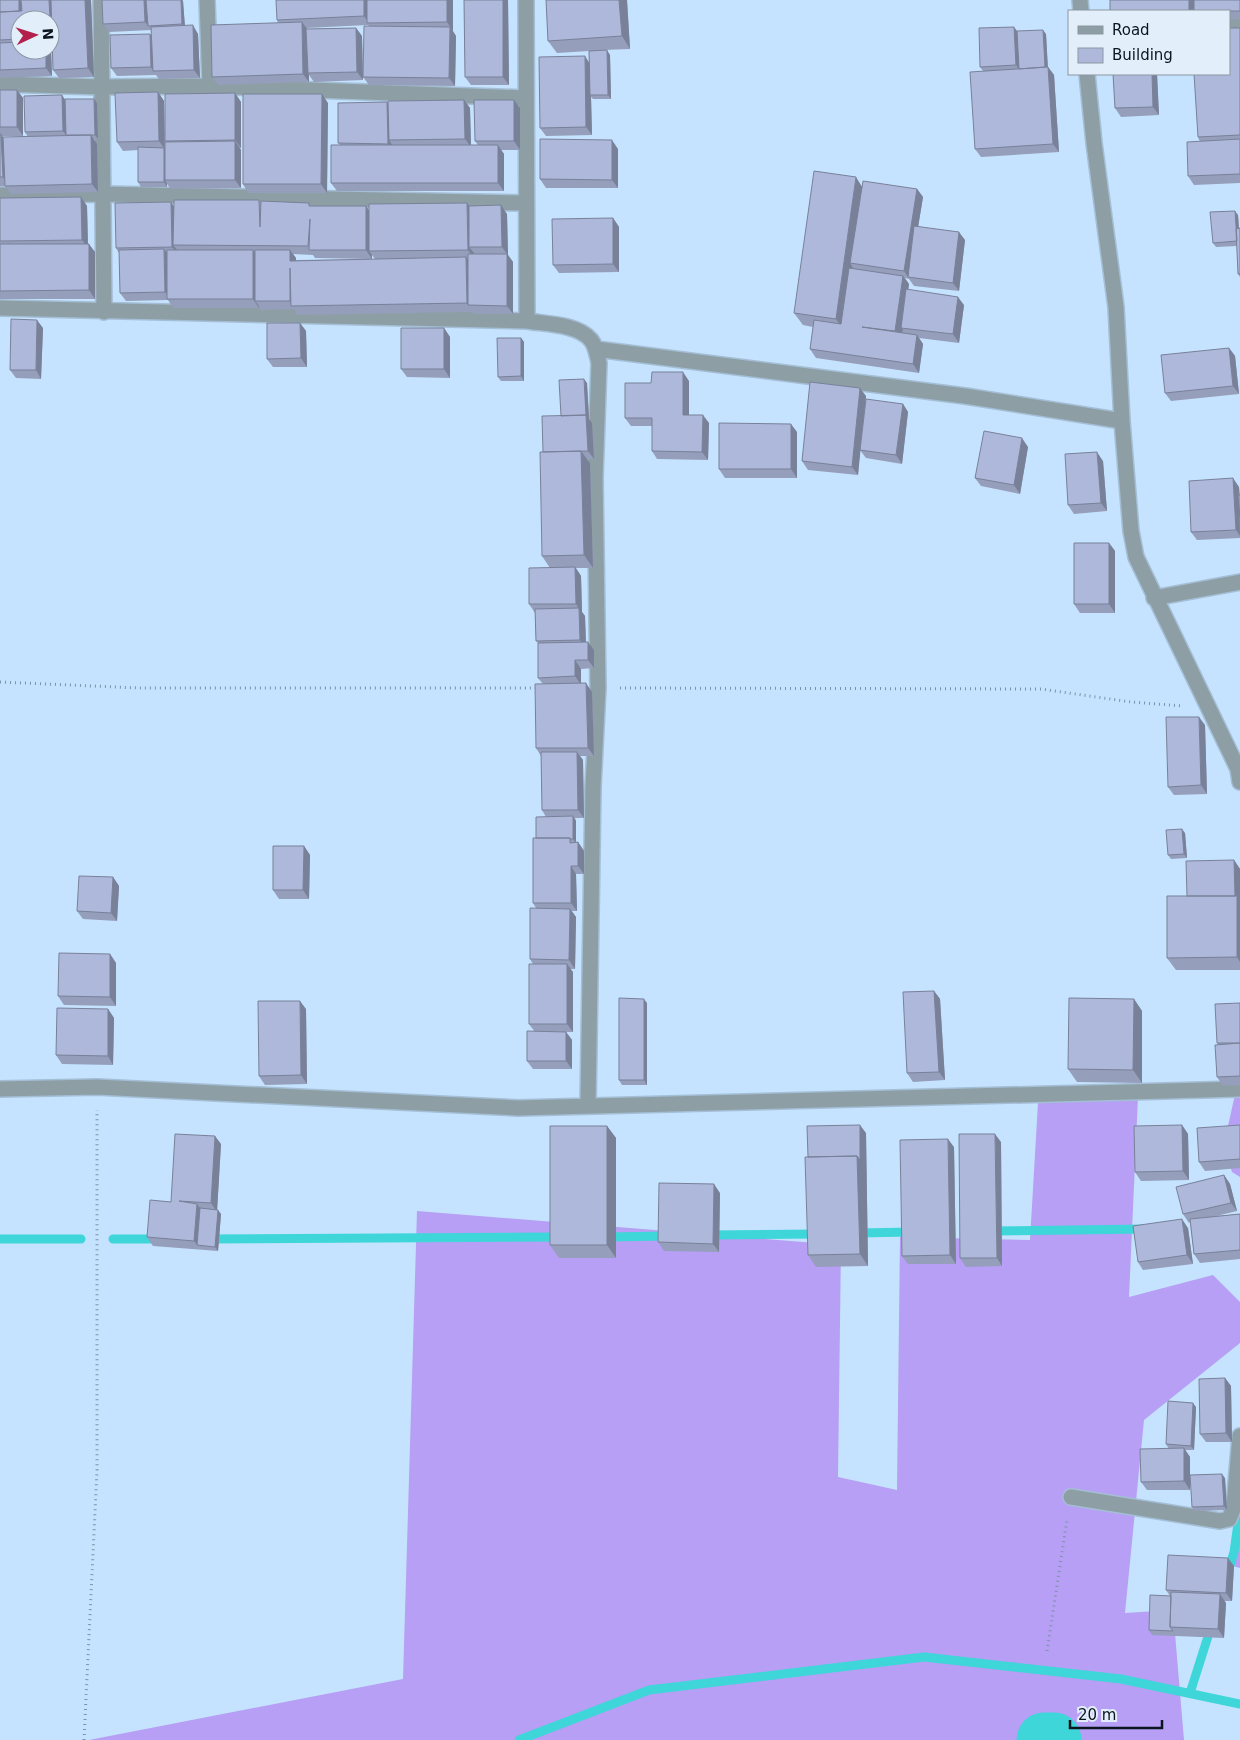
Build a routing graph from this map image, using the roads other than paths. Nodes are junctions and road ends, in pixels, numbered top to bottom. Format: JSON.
{"nodes":[{"id":1,"x":101,"y":0,"type":"edge"},
{"id":2,"x":207,"y":0,"type":"edge"},
{"id":3,"x":526,"y":0,"type":"edge"},
{"id":4,"x":1087,"y":75,"type":"edge"},
{"id":5,"x":0,"y":84,"type":"edge"},
{"id":6,"x":210,"y":86,"type":"junction"},
{"id":7,"x":102,"y":87,"type":"junction"},
{"id":8,"x":525,"y":98,"type":"junction"},
{"id":9,"x":103,"y":194,"type":"junction"},
{"id":10,"x":0,"y":195,"type":"edge"},
{"id":11,"x":525,"y":202,"type":"junction"},
{"id":12,"x":0,"y":308,"type":"edge"},
{"id":13,"x":104,"y":312,"type":"junction"},
{"id":14,"x":526,"y":321,"type":"junction"},
{"id":15,"x":596,"y":349,"type":"junction"},
{"id":16,"x":1122,"y":420,"type":"junction"},
{"id":17,"x":1240,"y":582,"type":"edge"},
{"id":18,"x":1154,"y":598,"type":"junction"},
{"id":19,"x":1240,"y":782,"type":"edge"},
{"id":20,"x":0,"y":1089,"type":"edge"},
{"id":21,"x":1240,"y":1089,"type":"edge"},
{"id":22,"x":588,"y":1106,"type":"junction"},
{"id":23,"x":1240,"y":1436,"type":"edge"},
{"id":24,"x":1071,"y":1497,"type":"road end"}],
"edges":[{"from":1,"to":7,"type":"street"},
{"from":2,"to":6,"type":"street"},
{"from":3,"to":8,"type":"street"},
{"from":4,"to":16,"type":"street"},
{"from":5,"to":7,"type":"street"},
{"from":6,"to":7,"type":"street"},
{"from":6,"to":8,"type":"street"},
{"from":7,"to":9,"type":"street"},
{"from":8,"to":11,"type":"street"},
{"from":9,"to":10,"type":"street"},
{"from":9,"to":11,"type":"street"},
{"from":9,"to":13,"type":"street"},
{"from":11,"to":14,"type":"street"},
{"from":12,"to":13,"type":"street"},
{"from":13,"to":14,"type":"street"},
{"from":14,"to":15,"type":"street"},
{"from":15,"to":16,"type":"street"},
{"from":15,"to":22,"type":"street"},
{"from":16,"to":18,"type":"street"},
{"from":17,"to":18,"type":"street"},
{"from":18,"to":19,"type":"street"},
{"from":20,"to":22,"type":"street"},
{"from":21,"to":22,"type":"street"},
{"from":23,"to":24,"type":"street"}]}
